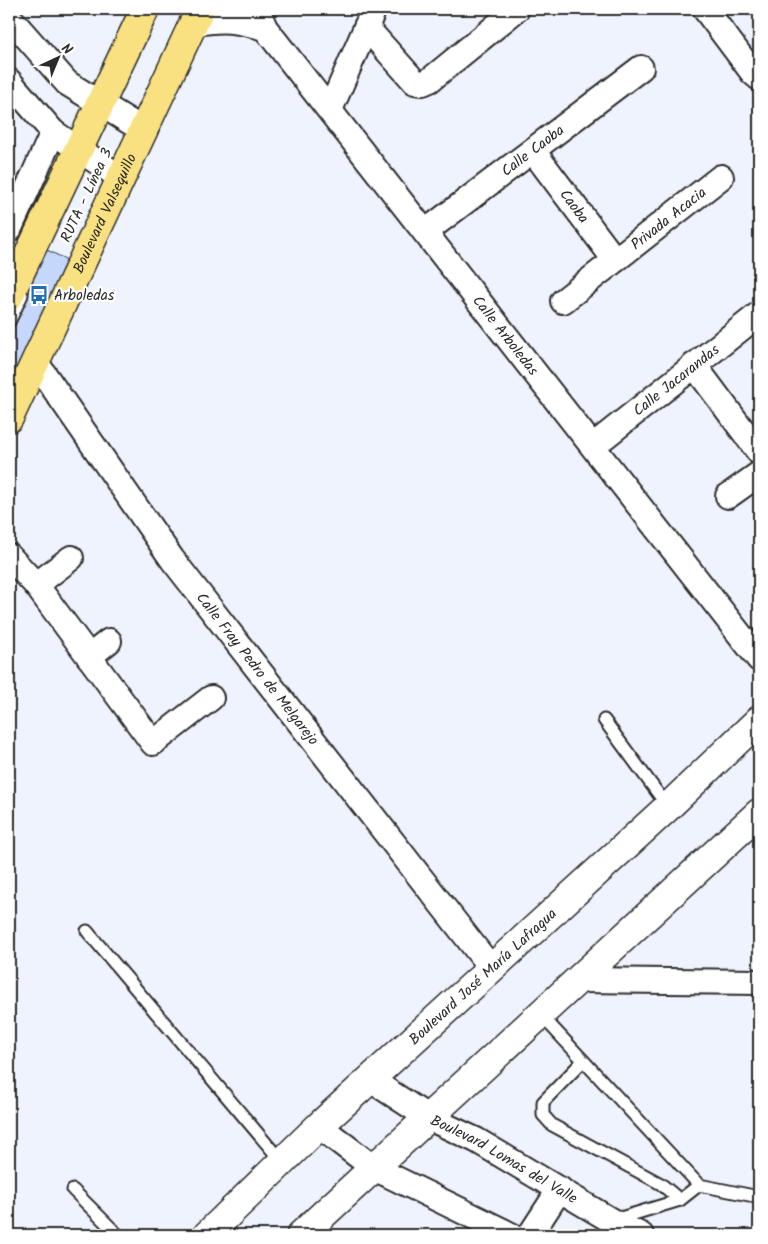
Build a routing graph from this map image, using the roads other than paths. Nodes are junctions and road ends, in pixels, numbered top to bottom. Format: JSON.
{"nodes":[{"id":1,"x":518,"y":9,"type":"edge"},
{"id":2,"x":705,"y":9,"type":"edge"},
{"id":3,"x":146,"y":10,"type":"edge"},
{"id":4,"x":194,"y":14,"type":"edge"},
{"id":5,"x":9,"y":17,"type":"edge"},
{"id":6,"x":261,"y":18,"type":"edge"},
{"id":7,"x":370,"y":18,"type":"edge"},
{"id":8,"x":641,"y":68,"type":"dead end"},
{"id":9,"x":759,"y":78,"type":"edge"},
{"id":10,"x":9,"y":81,"type":"edge"},
{"id":11,"x":104,"y":106,"type":"junction"},
{"id":12,"x":330,"y":110,"type":"junction"},
{"id":13,"x":139,"y":127,"type":"junction"},
{"id":14,"x":53,"y":132,"type":"junction"},
{"id":15,"x":533,"y":151,"type":"junction"},
{"id":16,"x":83,"y":152,"type":"junction"},
{"id":17,"x":117,"y":176,"type":"junction"},
{"id":18,"x":721,"y":177,"type":"dead end"},
{"id":19,"x":9,"y":230,"type":"edge"},
{"id":20,"x":425,"y":232,"type":"junction"},
{"id":21,"x":615,"y":260,"type":"junction"},
{"id":22,"x":9,"y":296,"type":"edge"},
{"id":23,"x":563,"y":301,"type":"dead end"},
{"id":24,"x":759,"y":314,"type":"edge"},
{"id":25,"x":9,"y":322,"type":"edge"},
{"id":26,"x":35,"y":361,"type":"junction"},
{"id":27,"x":694,"y":365,"type":"junction"},
{"id":28,"x":9,"y":394,"type":"edge"},
{"id":29,"x":9,"y":418,"type":"edge"},
{"id":30,"x":592,"y":446,"type":"junction"},
{"id":31,"x":759,"y":452,"type":"edge"},
{"id":32,"x":759,"y":474,"type":"edge"},
{"id":33,"x":728,"y":496,"type":"dead end"},
{"id":34,"x":9,"y":556,"type":"edge"},
{"id":35,"x":71,"y":558,"type":"dead end"},
{"id":36,"x":36,"y":585,"type":"junction"},
{"id":37,"x":109,"y":641,"type":"dead end"},
{"id":38,"x":89,"y":657,"type":"junction"},
{"id":39,"x":759,"y":659,"type":"edge"},
{"id":40,"x":211,"y":698,"type":"dead end"},
{"id":41,"x":604,"y":720,"type":"dead end"},
{"id":42,"x":759,"y":720,"type":"edge"},
{"id":43,"x":668,"y":807,"type":"junction"},
{"id":44,"x":759,"y":813,"type":"edge"},
{"id":45,"x":87,"y":931,"type":"dead end"},
{"id":46,"x":491,"y":968,"type":"junction"},
{"id":47,"x":579,"y":980,"type":"junction"},
{"id":48,"x":759,"y":982,"type":"edge"},
{"id":49,"x":541,"y":1015,"type":"junction"},
{"id":50,"x":583,"y":1061,"type":"junction"},
{"id":51,"x":371,"y":1080,"type":"junction"},
{"id":52,"x":429,"y":1118,"type":"junction"},
{"id":53,"x":319,"y":1126,"type":"junction"},
{"id":54,"x":282,"y":1162,"type":"junction"},
{"id":55,"x":374,"y":1168,"type":"junction"},
{"id":56,"x":699,"y":1185,"type":"junction"},
{"id":57,"x":560,"y":1189,"type":"junction"},
{"id":58,"x":73,"y":1190,"type":"dead end"},
{"id":59,"x":759,"y":1197,"type":"edge"},
{"id":60,"x":680,"y":1200,"type":"junction"},
{"id":61,"x":612,"y":1221,"type":"junction"},
{"id":62,"x":118,"y":1235,"type":"edge"},
{"id":63,"x":207,"y":1235,"type":"edge"},
{"id":64,"x":301,"y":1235,"type":"edge"},
{"id":65,"x":511,"y":1235,"type":"edge"},
{"id":66,"x":530,"y":1235,"type":"edge"},
{"id":67,"x":641,"y":1235,"type":"edge"}],
"edges":[{"from":1,"to":7,"type":"street"},
{"from":2,"to":9,"type":"street"},
{"from":3,"to":11,"type":"main road"},
{"from":4,"to":6,"type":"street"},
{"from":4,"to":13,"type":"main road","name":"Boulevard Valsequillo"},
{"from":5,"to":11,"type":"street"},
{"from":6,"to":12,"type":"street","name":"Calle Arboledas"},
{"from":7,"to":12,"type":"street"},
{"from":8,"to":15,"type":"street","name":"Calle Caoba"},
{"from":10,"to":14,"type":"street"},
{"from":11,"to":13,"type":"street"},
{"from":11,"to":16,"type":"main road"},
{"from":12,"to":20,"type":"street","name":"Calle Arboledas"},
{"from":13,"to":17,"type":"main road","name":"Boulevard Valsequillo"},
{"from":14,"to":16,"type":"street"},
{"from":14,"to":19,"type":"street"},
{"from":15,"to":20,"type":"street","name":"Calle Caoba"},
{"from":15,"to":21,"type":"street","name":"Caoba"},
{"from":16,"to":17,"type":"street"},
{"from":16,"to":22,"type":"main road"},
{"from":16,"to":25,"type":"lane"},
{"from":17,"to":26,"type":"main road","name":"Boulevard Valsequillo"},
{"from":17,"to":28,"type":"lane","name":"RUTA - Línea 3"},
{"from":18,"to":21,"type":"street","name":"Privada Acacia"},
{"from":20,"to":30,"type":"street","name":"Calle Arboledas"},
{"from":21,"to":23,"type":"street","name":"Privada Acacia"},
{"from":24,"to":27,"type":"street","name":"Calle Jacarandas"},
{"from":26,"to":29,"type":"main road","name":"Boulevard Valsequillo"},
{"from":26,"to":46,"type":"street","name":"Calle Fray Pedro de Melgarejo"},
{"from":27,"to":30,"type":"street","name":"Calle Jacarandas"},
{"from":27,"to":31,"type":"street"},
{"from":30,"to":39,"type":"street","name":"Calle Arboledas"},
{"from":32,"to":33,"type":"street"},
{"from":34,"to":36,"type":"street"},
{"from":35,"to":36,"type":"street"},
{"from":36,"to":38,"type":"street"},
{"from":37,"to":38,"type":"street"},
{"from":38,"to":40,"type":"street"},
{"from":41,"to":43,"type":"lane"},
{"from":42,"to":43,"type":"main road","name":"Boulevard José María Lafragua"},
{"from":43,"to":46,"type":"main road","name":"Boulevard José María Lafragua"},
{"from":44,"to":47,"type":"main road"},
{"from":45,"to":54,"type":"lane"},
{"from":46,"to":51,"type":"main road","name":"Boulevard José María Lafragua"},
{"from":47,"to":48,"type":"street"},
{"from":47,"to":49,"type":"main road"},
{"from":49,"to":50,"type":"lane"},
{"from":49,"to":52,"type":"main road"},
{"from":50,"to":56,"type":"lane"},
{"from":50,"to":60,"type":"lane"},
{"from":51,"to":52,"type":"street","name":"Boulevard Lomas del Valle"},
{"from":51,"to":53,"type":"main road","name":"Boulevard José María Lafragua"},
{"from":52,"to":55,"type":"main road"},
{"from":52,"to":57,"type":"street","name":"Boulevard Lomas del Valle"},
{"from":53,"to":54,"type":"main road","name":"Boulevard José María Lafragua"},
{"from":53,"to":55,"type":"street"},
{"from":54,"to":63,"type":"main road","name":"Boulevard José María Lafragua"},
{"from":55,"to":64,"type":"main road"},
{"from":55,"to":65,"type":"street"},
{"from":56,"to":59,"type":"lane"},
{"from":56,"to":60,"type":"lane"},
{"from":57,"to":61,"type":"street","name":"Boulevard Lomas del Valle"},
{"from":57,"to":66,"type":"street"},
{"from":58,"to":62,"type":"lane"},
{"from":60,"to":61,"type":"lane"},
{"from":61,"to":67,"type":"street","name":"Boulevard Lomas del Valle"}]}
